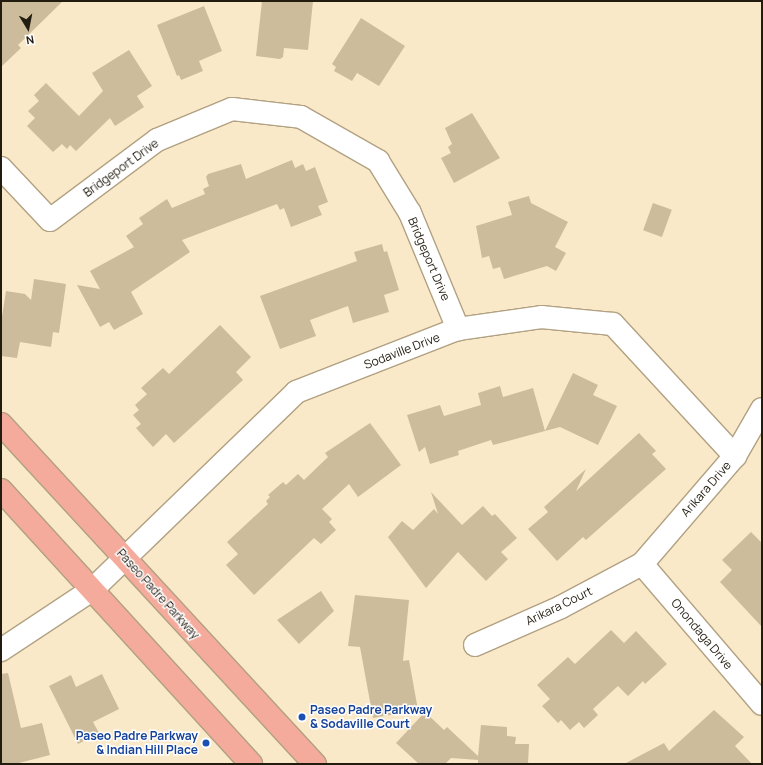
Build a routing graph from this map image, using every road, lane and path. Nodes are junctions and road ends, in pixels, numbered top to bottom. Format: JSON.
{"nodes":[{"id":1,"x":1,"y":168,"type":"edge"},
{"id":2,"x":458,"y":329,"type":"junction"},
{"id":3,"x":762,"y":409,"type":"edge"},
{"id":4,"x":1,"y":424,"type":"edge"},
{"id":5,"x":735,"y":456,"type":"junction"},
{"id":6,"x":1,"y":490,"type":"edge"},
{"id":7,"x":127,"y":559,"type":"junction"},
{"id":8,"x":642,"y":564,"type":"junction"},
{"id":9,"x":94,"y":589,"type":"junction"},
{"id":10,"x":475,"y":645,"type":"dead end"},
{"id":11,"x":1,"y":650,"type":"edge"},
{"id":12,"x":762,"y":704,"type":"edge"},
{"id":13,"x":251,"y":764,"type":"edge"},
{"id":14,"x":315,"y":764,"type":"edge"}],
"edges":[{"from":1,"to":2,"type":"street","name":"Bridgeport Drive"},
{"from":2,"to":5,"type":"street","name":"Sodaville Drive"},
{"from":2,"to":7,"type":"street","name":"Sodaville Drive"},
{"from":3,"to":5,"type":"street","name":"Arikara Drive"},
{"from":4,"to":7,"type":"main road","name":"Paseo Padre Parkway"},
{"from":5,"to":8,"type":"street","name":"Arikara Drive"},
{"from":6,"to":9,"type":"main road"},
{"from":7,"to":9,"type":"street","name":"Sodaville Drive"},
{"from":7,"to":14,"type":"main road","name":"Paseo Padre Parkway"},
{"from":8,"to":10,"type":"street","name":"Arikara Court"},
{"from":8,"to":12,"type":"street","name":"Onondaga Drive"},
{"from":9,"to":11,"type":"street","name":"Sodaville Drive"},
{"from":9,"to":13,"type":"main road"}]}
